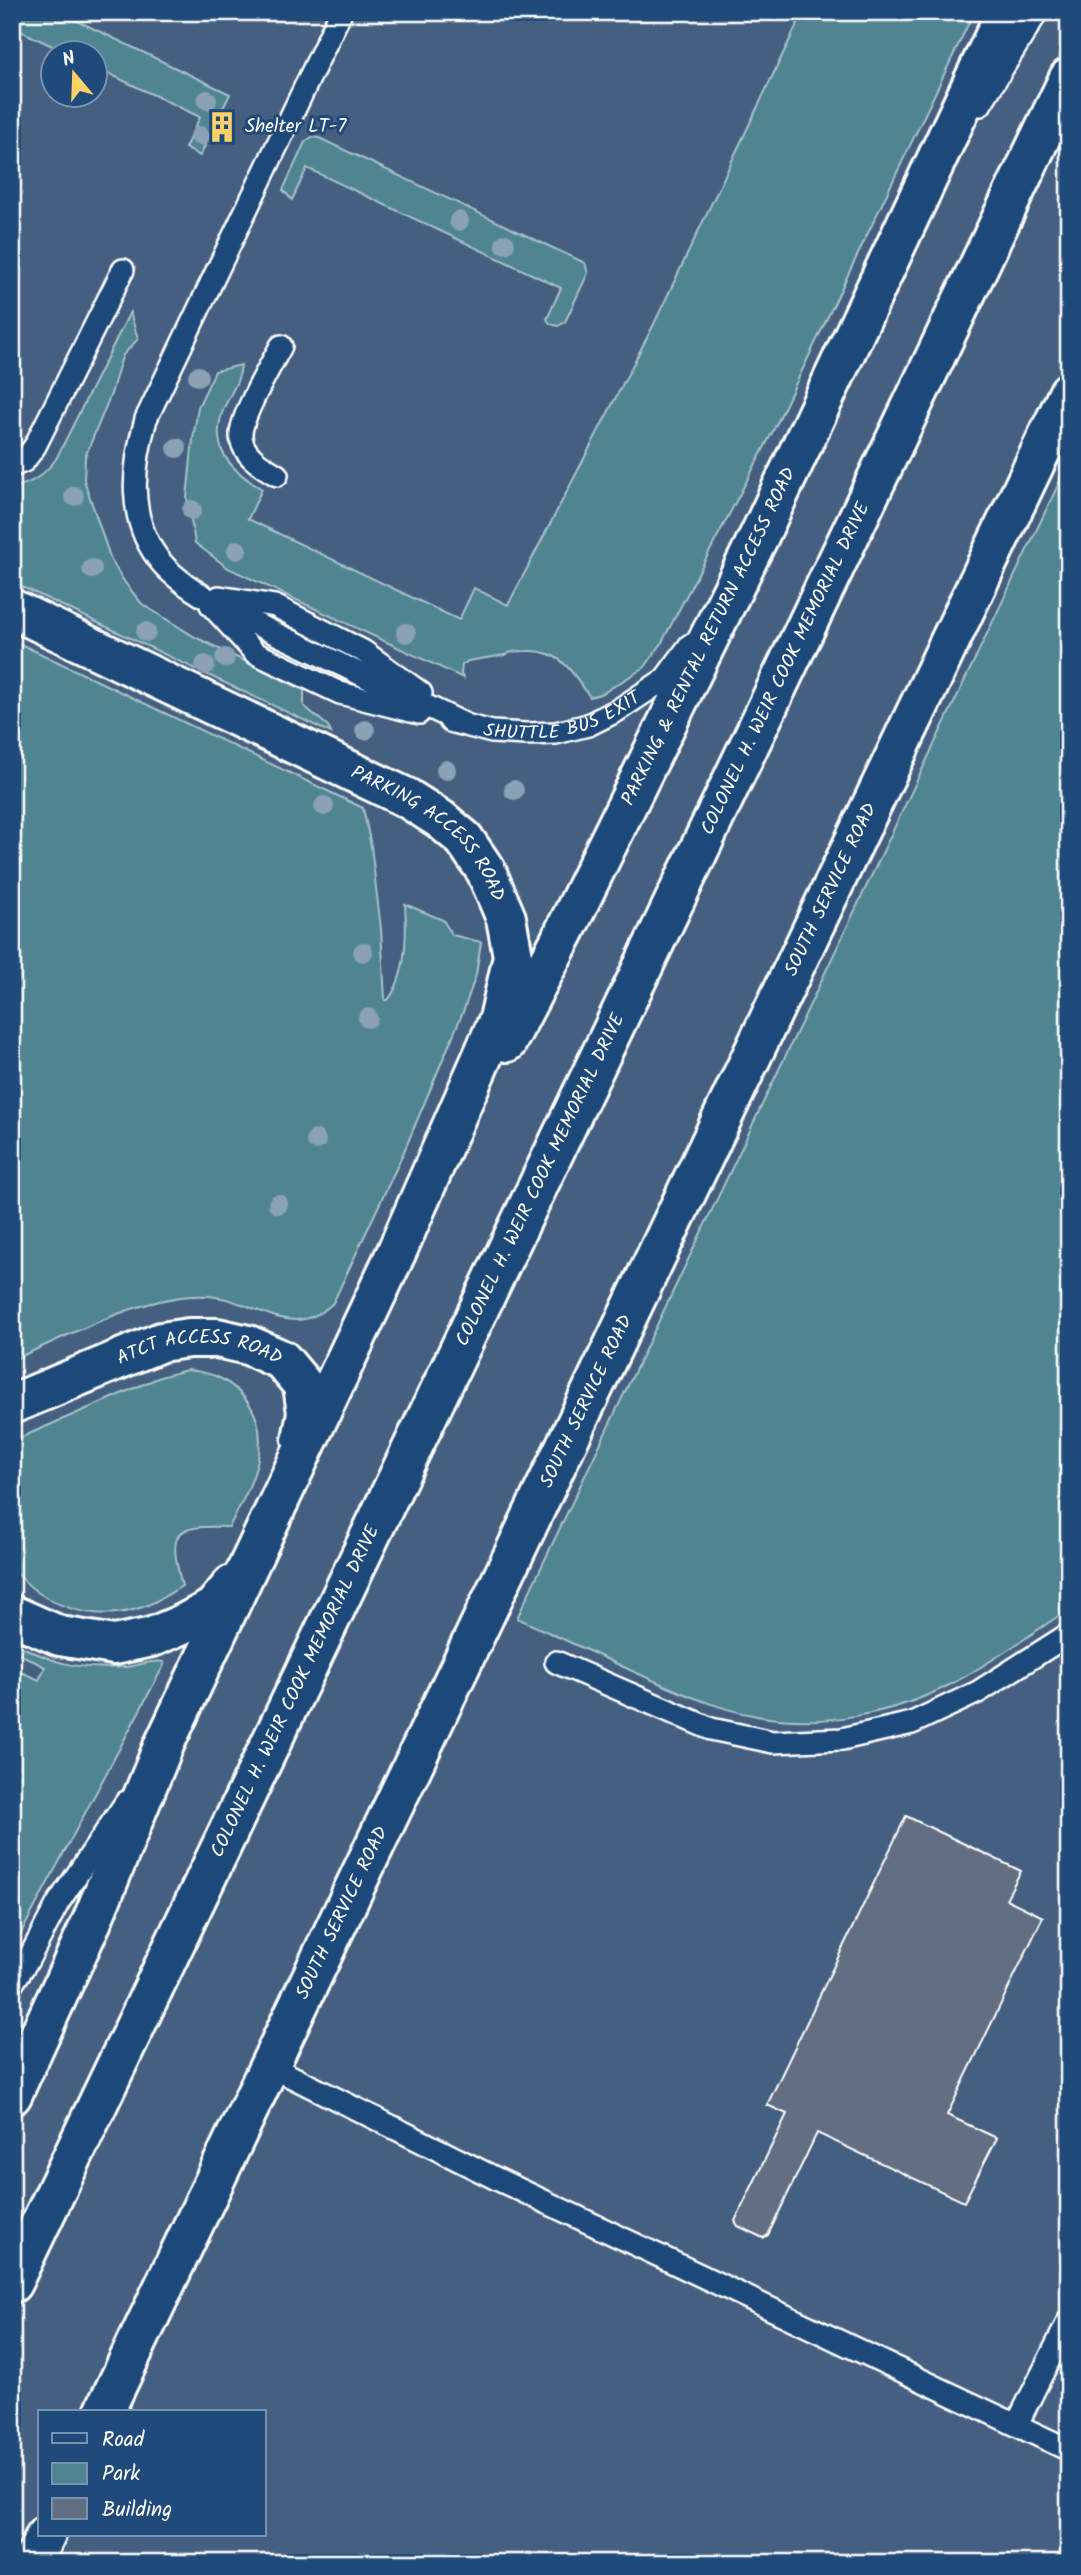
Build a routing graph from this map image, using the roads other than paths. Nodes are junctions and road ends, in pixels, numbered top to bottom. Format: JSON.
{"nodes":[{"id":1,"x":341,"y":12,"type":"edge"},
{"id":2,"x":1006,"y":12,"type":"edge"},
{"id":3,"x":1037,"y":12,"type":"edge"},
{"id":4,"x":1069,"y":78,"type":"edge"},
{"id":5,"x":907,"y":223,"type":"junction"},
{"id":6,"x":122,"y":270,"type":"dead end"},
{"id":7,"x":281,"y":346,"type":"dead end"},
{"id":8,"x":1069,"y":392,"type":"edge"},
{"id":9,"x":12,"y":466,"type":"edge"},
{"id":10,"x":277,"y":475,"type":"dead end"},
{"id":11,"x":734,"y":584,"type":"junction"},
{"id":12,"x":203,"y":595,"type":"junction"},
{"id":13,"x":12,"y":609,"type":"edge"},
{"id":14,"x":464,"y":724,"type":"junction"},
{"id":15,"x":397,"y":1251,"type":"junction"},
{"id":16,"x":19,"y":1402,"type":"edge"},
{"id":17,"x":297,"y":1465,"type":"junction"},
{"id":18,"x":250,"y":1563,"type":"junction"},
{"id":19,"x":16,"y":1615,"type":"edge"},
{"id":20,"x":1069,"y":1634,"type":"edge"},
{"id":21,"x":556,"y":1662,"type":"dead end"},
{"id":22,"x":163,"y":1747,"type":"junction"},
{"id":23,"x":12,"y":1984,"type":"edge"},
{"id":24,"x":270,"y":2066,"type":"junction"},
{"id":25,"x":12,"y":2095,"type":"edge"},
{"id":26,"x":12,"y":2283,"type":"edge"},
{"id":27,"x":1069,"y":2320,"type":"edge"},
{"id":28,"x":105,"y":2410,"type":"edge"},
{"id":29,"x":1017,"y":2424,"type":"junction"},
{"id":30,"x":1069,"y":2450,"type":"edge"},
{"id":31,"x":46,"y":2536,"type":"edge"},
{"id":32,"x":32,"y":2563,"type":"edge"}],
"edges":[{"from":1,"to":12,"type":"lane"},
{"from":2,"to":5,"type":"street","name":"PARKING & RENTAL RETURN ACCESS ROAD"},
{"from":3,"to":5,"type":"lane"},
{"from":4,"to":26,"type":"street","name":"COLONEL H. WEIR COOK MEMORIAL DRIVE"},
{"from":5,"to":11,"type":"street","name":"PARKING & RENTAL RETURN ACCESS ROAD"},
{"from":6,"to":9,"type":"lane"},
{"from":7,"to":10,"type":"lane"},
{"from":8,"to":24,"type":"street","name":"SOUTH SERVICE ROAD"},
{"from":11,"to":14,"type":"lane","name":"SHUTTLE BUS EXIT"},
{"from":11,"to":15,"type":"street","name":"PARKING & RENTAL RETURN ACCESS ROAD"},
{"from":12,"to":14,"type":"lane"},
{"from":12,"to":14,"type":"lane","name":"SHUTTLE BUS EXIT"},
{"from":13,"to":15,"type":"street","name":"PARKING ACCESS ROAD"},
{"from":15,"to":17,"type":"street"},
{"from":16,"to":17,"type":"street","name":"ATCT ACCESS ROAD"},
{"from":17,"to":18,"type":"street"},
{"from":18,"to":19,"type":"street"},
{"from":18,"to":22,"type":"street"},
{"from":20,"to":21,"type":"lane"},
{"from":22,"to":23,"type":"lane"},
{"from":22,"to":25,"type":"street"},
{"from":24,"to":28,"type":"street","name":"SOUTH SERVICE ROAD"},
{"from":24,"to":29,"type":"lane"},
{"from":27,"to":29,"type":"lane"},
{"from":29,"to":30,"type":"lane"},
{"from":31,"to":32,"type":"street"}]}
